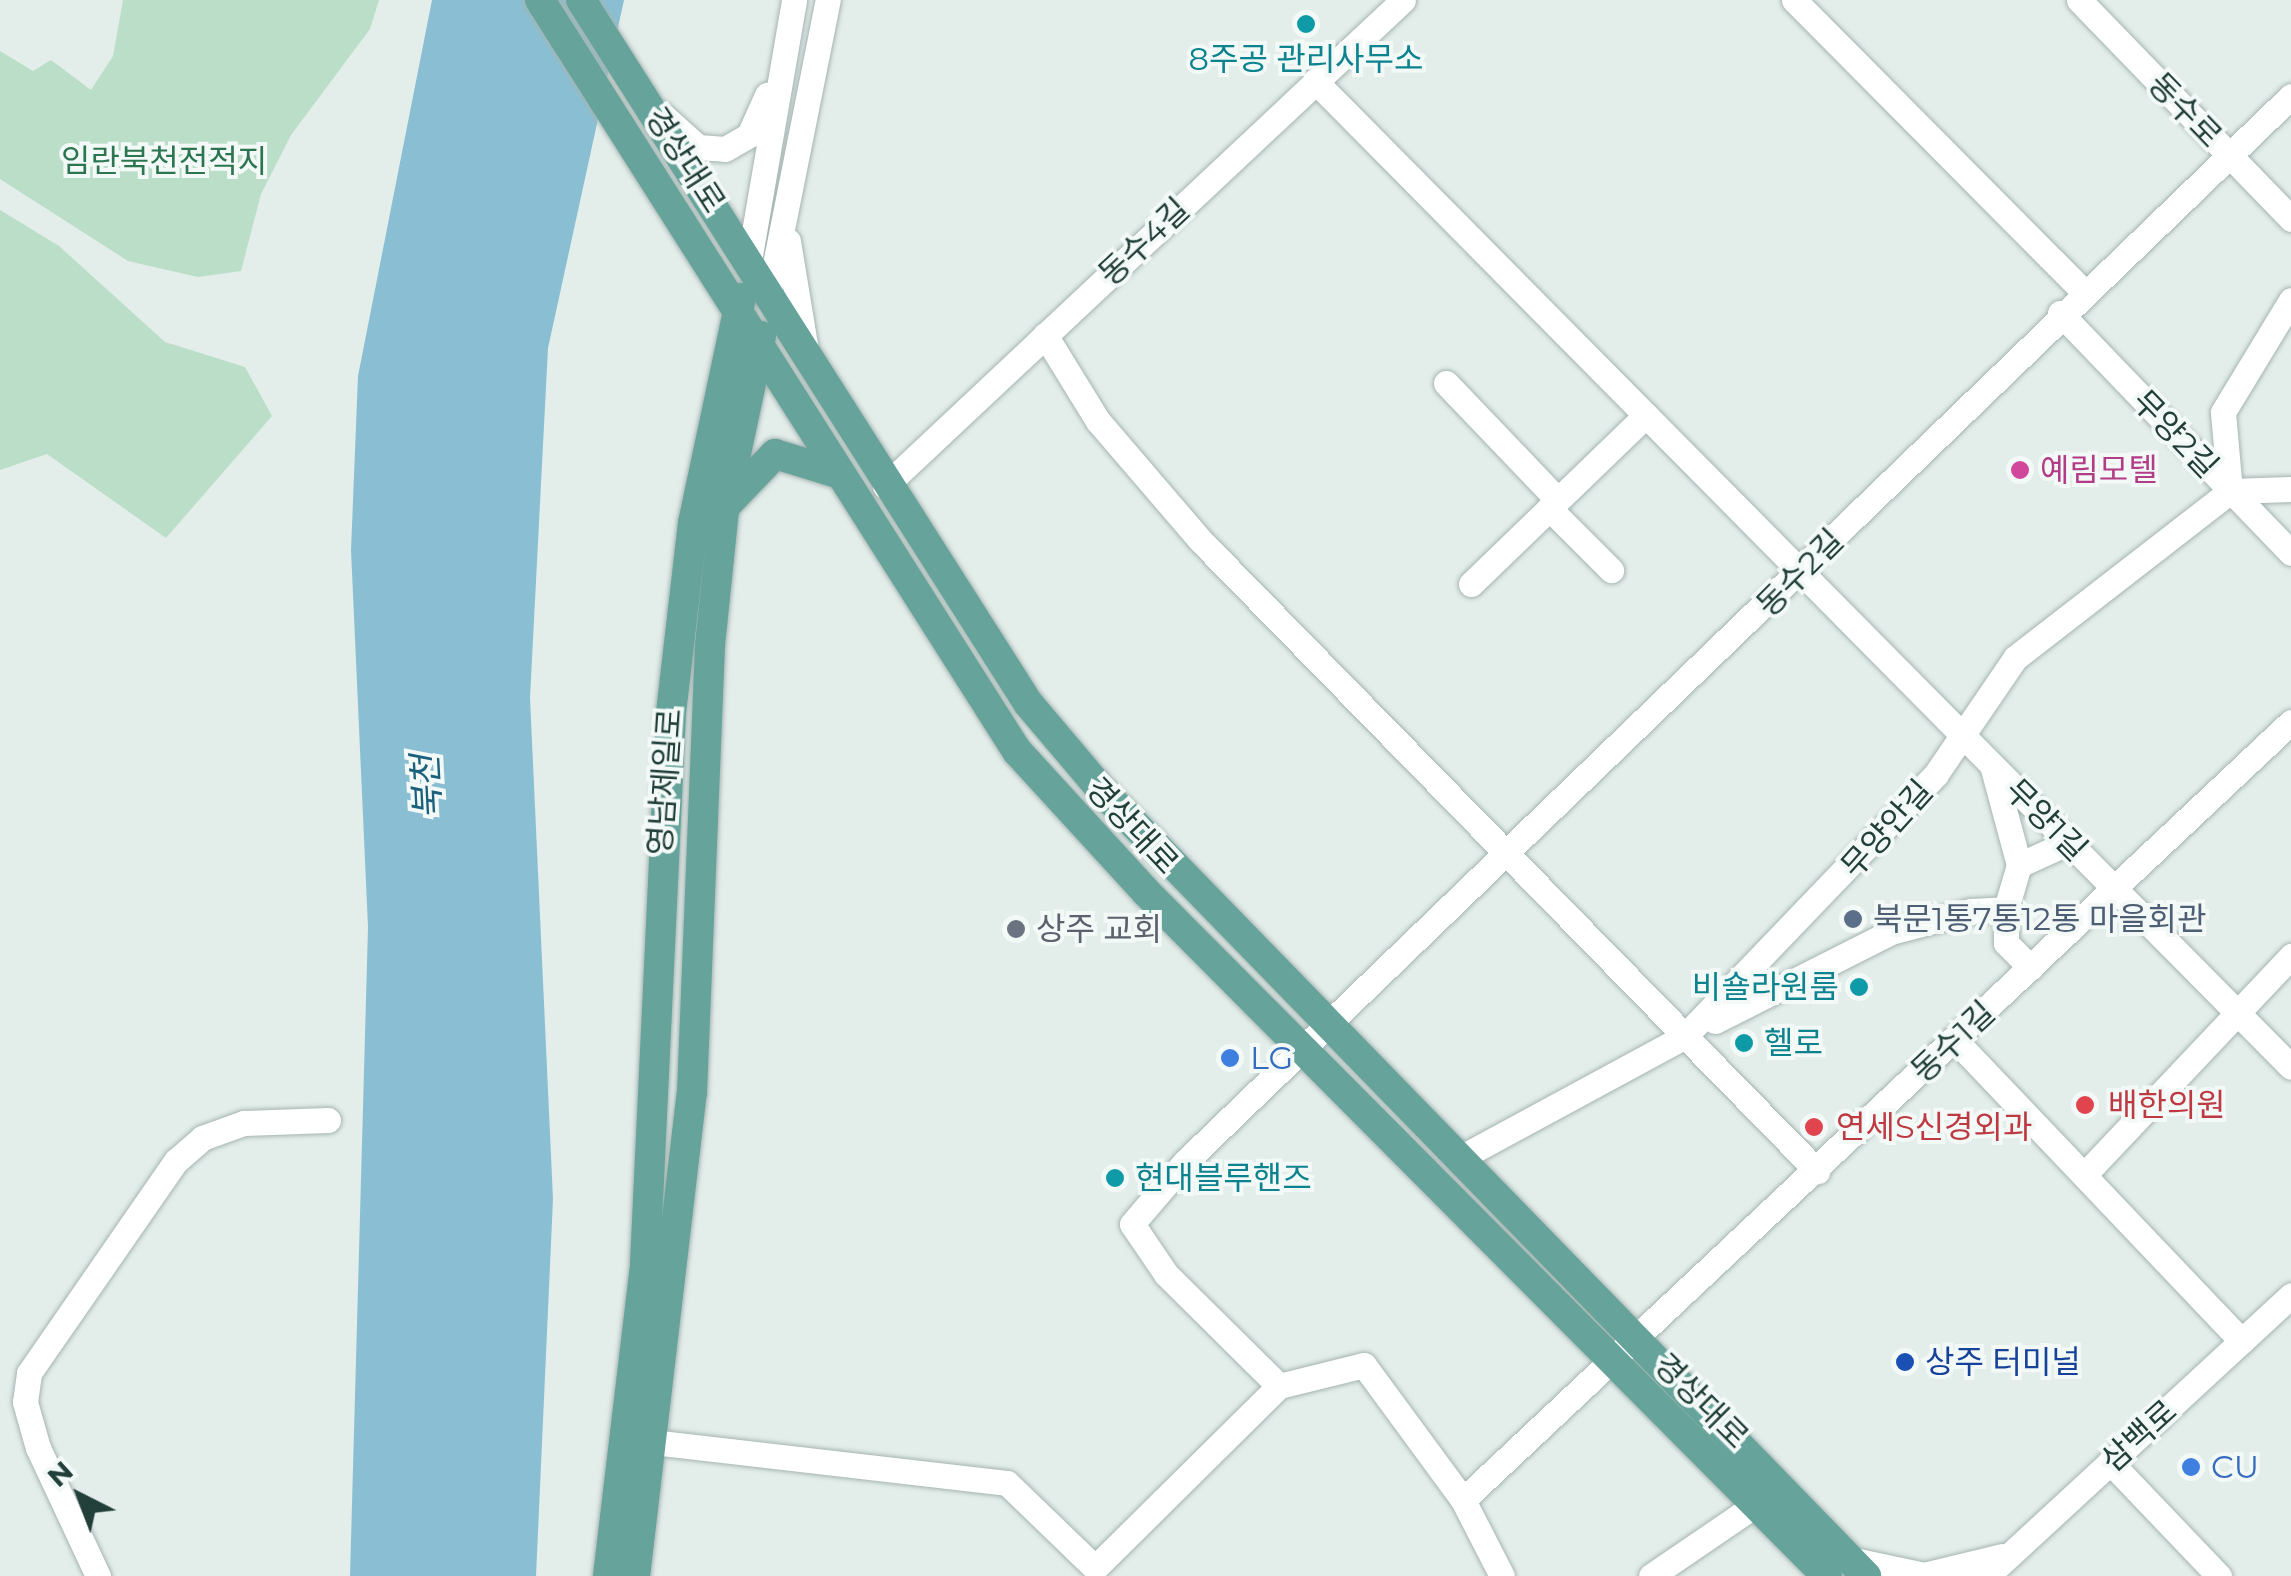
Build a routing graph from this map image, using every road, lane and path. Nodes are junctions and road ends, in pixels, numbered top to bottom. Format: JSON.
{"nodes":[{"id":1,"x":540,"y":0,"type":"edge"},
{"id":2,"x":581,"y":0,"type":"edge"},
{"id":3,"x":794,"y":0,"type":"edge"},
{"id":4,"x":828,"y":0,"type":"edge"},
{"id":5,"x":1404,"y":0,"type":"edge"},
{"id":6,"x":1794,"y":0,"type":"edge"},
{"id":7,"x":2079,"y":0,"type":"edge"},
{"id":8,"x":782,"y":63,"type":"junction"},
{"id":9,"x":1315,"y":81,"type":"junction"},
{"id":10,"x":2291,"y":96,"type":"edge"},
{"id":11,"x":655,"y":108,"type":"junction"},
{"id":12,"x":2227,"y":153,"type":"junction"},
{"id":13,"x":786,"y":212,"type":"junction"},
{"id":14,"x":2291,"y":219,"type":"edge"},
{"id":15,"x":749,"y":261,"type":"junction"},
{"id":16,"x":2082,"y":292,"type":"junction"},
{"id":17,"x":770,"y":294,"type":"junction"},
{"id":18,"x":2291,"y":300,"type":"edge"},
{"id":19,"x":739,"y":309,"type":"junction"},
{"id":20,"x":2060,"y":313,"type":"junction"},
{"id":21,"x":1045,"y":334,"type":"junction"},
{"id":22,"x":760,"y":343,"type":"junction"},
{"id":23,"x":809,"y":359,"type":"junction"},
{"id":24,"x":1446,"y":383,"type":"dead end"},
{"id":25,"x":1646,"y":415,"type":"junction"},
{"id":26,"x":840,"y":474,"type":"junction"},
{"id":27,"x":885,"y":486,"type":"junction"},
{"id":28,"x":2291,"y":489,"type":"edge"},
{"id":29,"x":2230,"y":491,"type":"junction"},
{"id":30,"x":1553,"y":503,"type":"junction"},
{"id":31,"x":724,"y":510,"type":"junction"},
{"id":32,"x":2291,"y":553,"type":"edge"},
{"id":33,"x":1611,"y":570,"type":"dead end"},
{"id":34,"x":1801,"y":572,"type":"junction"},
{"id":35,"x":1471,"y":584,"type":"dead end"},
{"id":36,"x":2291,"y":722,"type":"edge"},
{"id":37,"x":1966,"y":739,"type":"junction"},
{"id":38,"x":1992,"y":765,"type":"junction"},
{"id":39,"x":2068,"y":842,"type":"junction"},
{"id":40,"x":1506,"y":857,"type":"junction"},
{"id":41,"x":2020,"y":865,"type":"junction"},
{"id":42,"x":2114,"y":889,"type":"junction"},
{"id":43,"x":2006,"y":909,"type":"junction"},
{"id":44,"x":2291,"y":956,"type":"edge"},
{"id":45,"x":2031,"y":968,"type":"junction"},
{"id":46,"x":2235,"y":1010,"type":"junction"},
{"id":47,"x":1333,"y":1026,"type":"junction"},
{"id":48,"x":1684,"y":1038,"type":"junction"},
{"id":49,"x":1955,"y":1040,"type":"junction"},
{"id":50,"x":1309,"y":1050,"type":"junction"},
{"id":51,"x":2291,"y":1066,"type":"edge"},
{"id":52,"x":328,"y":1120,"type":"dead end"},
{"id":53,"x":1458,"y":1159,"type":"junction"},
{"id":54,"x":1817,"y":1171,"type":"junction"},
{"id":55,"x":2086,"y":1173,"type":"junction"},
{"id":56,"x":2291,"y":1295,"type":"edge"},
{"id":57,"x":2242,"y":1342,"type":"junction"},
{"id":58,"x":1624,"y":1353,"type":"junction"},
{"id":59,"x":1279,"y":1386,"type":"junction"},
{"id":60,"x":653,"y":1442,"type":"junction"},
{"id":61,"x":2110,"y":1462,"type":"junction"},
{"id":62,"x":1463,"y":1500,"type":"junction"},
{"id":63,"x":1755,"y":1504,"type":"junction"},
{"id":64,"x":2008,"y":1564,"type":"edge"},
{"id":65,"x":1847,"y":1570,"type":"edge"},
{"id":66,"x":98,"y":1576,"type":"edge"},
{"id":67,"x":608,"y":1576,"type":"edge"},
{"id":68,"x":635,"y":1576,"type":"edge"},
{"id":69,"x":1502,"y":1576,"type":"edge"},
{"id":70,"x":1651,"y":1576,"type":"edge"},
{"id":71,"x":1987,"y":1576,"type":"edge"},
{"id":72,"x":2219,"y":1576,"type":"edge"}],
"edges":[{"from":1,"to":19,"type":"main road","name":"경상대로"},
{"from":2,"to":11,"type":"main road","name":"경상대로"},
{"from":3,"to":8,"type":"street","name":"영남제일로"},
{"from":4,"to":13,"type":"street","name":"영남제일로"},
{"from":5,"to":9,"type":"street","name":"동수4길"},
{"from":6,"to":16,"type":"street"},
{"from":7,"to":12,"type":"street","name":"동수로"},
{"from":8,"to":11,"type":"street"},
{"from":8,"to":15,"type":"street","name":"영남제일로"},
{"from":9,"to":21,"type":"street","name":"동수4길"},
{"from":9,"to":25,"type":"street","name":"무양1길"},
{"from":10,"to":12,"type":"street","name":"동수2길"},
{"from":11,"to":15,"type":"main road","name":"경상대로"},
{"from":12,"to":14,"type":"street","name":"동수로"},
{"from":12,"to":16,"type":"street","name":"동수2길"},
{"from":13,"to":17,"type":"street","name":"영남제일로"},
{"from":13,"to":23,"type":"street"},
{"from":15,"to":17,"type":"main road","name":"경상대로"},
{"from":15,"to":19,"type":"main road","name":"영남제일로"},
{"from":16,"to":20,"type":"street","name":"동수2길"},
{"from":17,"to":22,"type":"main road","name":"영남제일로"},
{"from":17,"to":23,"type":"main road","name":"경상대로"},
{"from":18,"to":29,"type":"street"},
{"from":19,"to":22,"type":"main road","name":"경상대로"},
{"from":19,"to":67,"type":"main road","name":"영남제일로"},
{"from":20,"to":29,"type":"street","name":"무양2길"},
{"from":20,"to":34,"type":"street","name":"동수2길"},
{"from":21,"to":27,"type":"street","name":"동수4길"},
{"from":21,"to":40,"type":"street"},
{"from":22,"to":26,"type":"main road","name":"경상대로"},
{"from":22,"to":31,"type":"main road","name":"영남제일로"},
{"from":23,"to":27,"type":"main road","name":"경상대로"},
{"from":24,"to":30,"type":"street"},
{"from":25,"to":30,"type":"street"},
{"from":25,"to":34,"type":"street","name":"무양1길"},
{"from":26,"to":31,"type":"main road"},
{"from":26,"to":50,"type":"main road","name":"경상대로"},
{"from":27,"to":47,"type":"main road","name":"경상대로"},
{"from":28,"to":29,"type":"street"},
{"from":29,"to":32,"type":"street","name":"무양2길"},
{"from":29,"to":37,"type":"street","name":"무양안길"},
{"from":30,"to":33,"type":"street"},
{"from":30,"to":35,"type":"street"},
{"from":31,"to":60,"type":"main road","name":"영남제일로"},
{"from":34,"to":37,"type":"street","name":"무양1길"},
{"from":34,"to":40,"type":"street","name":"동수2길"},
{"from":36,"to":42,"type":"street","name":"동수1길"},
{"from":37,"to":38,"type":"street","name":"무양1길"},
{"from":37,"to":48,"type":"street","name":"무양안길"},
{"from":38,"to":39,"type":"street","name":"무양1길"},
{"from":38,"to":41,"type":"street"},
{"from":39,"to":41,"type":"street"},
{"from":39,"to":42,"type":"street","name":"무양1길"},
{"from":40,"to":47,"type":"street","name":"동수2길"},
{"from":40,"to":48,"type":"street"},
{"from":41,"to":43,"type":"street"},
{"from":42,"to":45,"type":"street","name":"동수1길"},
{"from":42,"to":46,"type":"street","name":"무양1길"},
{"from":43,"to":45,"type":"street"},
{"from":43,"to":48,"type":"street"},
{"from":44,"to":46,"type":"street"},
{"from":45,"to":49,"type":"street","name":"동수1길"},
{"from":46,"to":51,"type":"street","name":"무양1길"},
{"from":46,"to":55,"type":"street"},
{"from":47,"to":50,"type":"street","name":"동수2길"},
{"from":47,"to":53,"type":"main road","name":"경상대로"},
{"from":48,"to":53,"type":"street","name":"무양안길"},
{"from":48,"to":54,"type":"street"},
{"from":49,"to":54,"type":"street","name":"동수1길"},
{"from":49,"to":55,"type":"street"},
{"from":50,"to":58,"type":"main road","name":"경상대로"},
{"from":50,"to":59,"type":"street","name":"동수2길"},
{"from":52,"to":66,"type":"street"},
{"from":53,"to":58,"type":"main road","name":"경상대로"},
{"from":54,"to":58,"type":"street","name":"동수1길"},
{"from":55,"to":57,"type":"street"},
{"from":56,"to":57,"type":"street","name":"삼백로"},
{"from":57,"to":61,"type":"street","name":"삼백로"},
{"from":58,"to":62,"type":"street","name":"동수1길"},
{"from":58,"to":63,"type":"main road","name":"경상대로"},
{"from":58,"to":65,"type":"main road","name":"경상대로"},
{"from":59,"to":60,"type":"street"},
{"from":59,"to":62,"type":"street"},
{"from":60,"to":68,"type":"main road","name":"영남제일로"},
{"from":61,"to":64,"type":"street","name":"삼백로"},
{"from":61,"to":72,"type":"street"},
{"from":62,"to":69,"type":"street"},
{"from":63,"to":65,"type":"main road","name":"경상대로"},
{"from":63,"to":70,"type":"street"},
{"from":64,"to":65,"type":"street"},
{"from":64,"to":71,"type":"street","name":"삼백로"}]}
